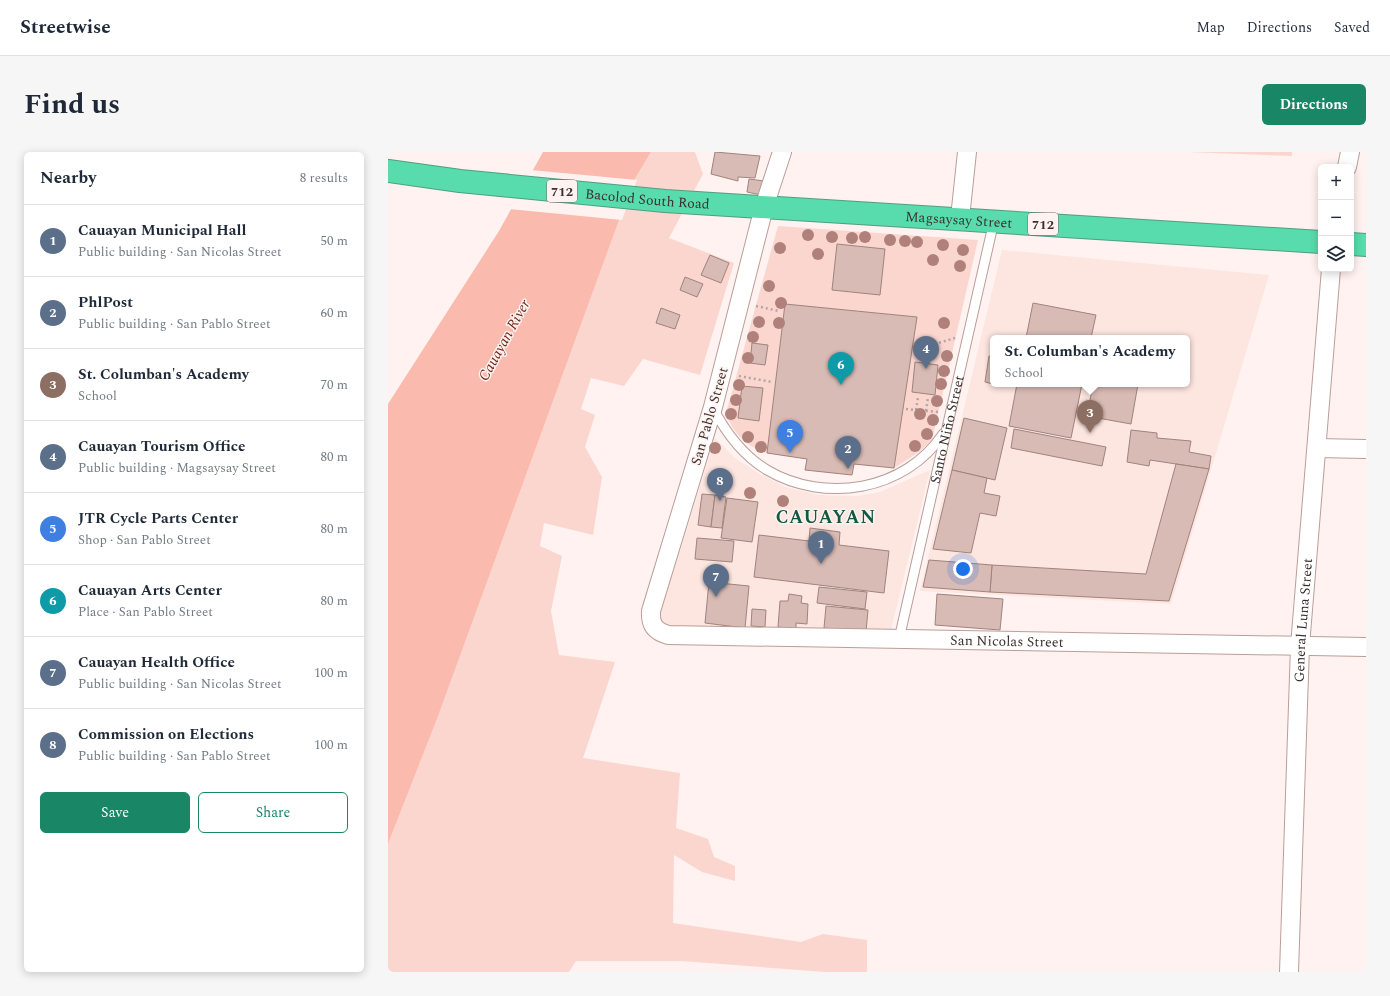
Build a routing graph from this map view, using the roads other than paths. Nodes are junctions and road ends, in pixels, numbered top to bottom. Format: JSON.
{"nodes":[{"id":1,"x":782,"y":152,"type":"edge"},
{"id":2,"x":967,"y":152,"type":"edge"},
{"id":3,"x":1350,"y":152,"type":"edge"},
{"id":4,"x":1348,"y":164,"type":"edge"},
{"id":5,"x":388,"y":171,"type":"edge"},
{"id":6,"x":764,"y":207,"type":"junction"},
{"id":7,"x":960,"y":218,"type":"junction"},
{"id":8,"x":994,"y":220,"type":"junction"},
{"id":9,"x":1318,"y":242,"type":"edge"},
{"id":10,"x":1354,"y":244,"type":"edge"},
{"id":11,"x":1366,"y":245,"type":"edge"},
{"id":12,"x":1331,"y":272,"type":"edge"},
{"id":13,"x":713,"y":407,"type":"junction"},
{"id":14,"x":947,"y":428,"type":"junction"},
{"id":15,"x":1316,"y":448,"type":"junction"},
{"id":16,"x":1366,"y":449,"type":"edge"},
{"id":17,"x":651,"y":623,"type":"joint"},
{"id":18,"x":899,"y":639,"type":"junction"},
{"id":19,"x":1300,"y":646,"type":"junction"},
{"id":20,"x":1366,"y":647,"type":"edge"},
{"id":21,"x":1289,"y":972,"type":"edge"}],
"edges":[{"from":1,"to":6,"type":"street","name":"San Pablo Street"},
{"from":2,"to":7,"type":"street"},
{"from":3,"to":4,"type":"street"},
{"from":5,"to":6,"type":"highway","name":"Bacolod South Road","number":"712"},
{"from":6,"to":7,"type":"highway","name":"Magsaysay Street","number":"712"},
{"from":6,"to":13,"type":"street","name":"San Pablo Street"},
{"from":7,"to":8,"type":"highway","name":"Magsaysay Street","number":"712"},
{"from":8,"to":9,"type":"highway","name":"Magsaysay Street","number":"712"},
{"from":8,"to":14,"type":"lane","name":"Santo Niño Street"},
{"from":10,"to":11,"type":"highway"},
{"from":12,"to":15,"type":"street","name":"General Luna Street"},
{"from":13,"to":14,"type":"lane"},
{"from":13,"to":17,"type":"street","name":"San Pablo Street"},
{"from":14,"to":18,"type":"lane","name":"Santo Niño Street"},
{"from":15,"to":16,"type":"street"},
{"from":15,"to":19,"type":"street","name":"General Luna Street"},
{"from":17,"to":18,"type":"street","name":"San Nicolas Street"},
{"from":18,"to":19,"type":"street","name":"San Nicolas Street"},
{"from":19,"to":20,"type":"street","name":"San Nicolas Street"},
{"from":19,"to":21,"type":"street","name":"General Luna Street"}]}
